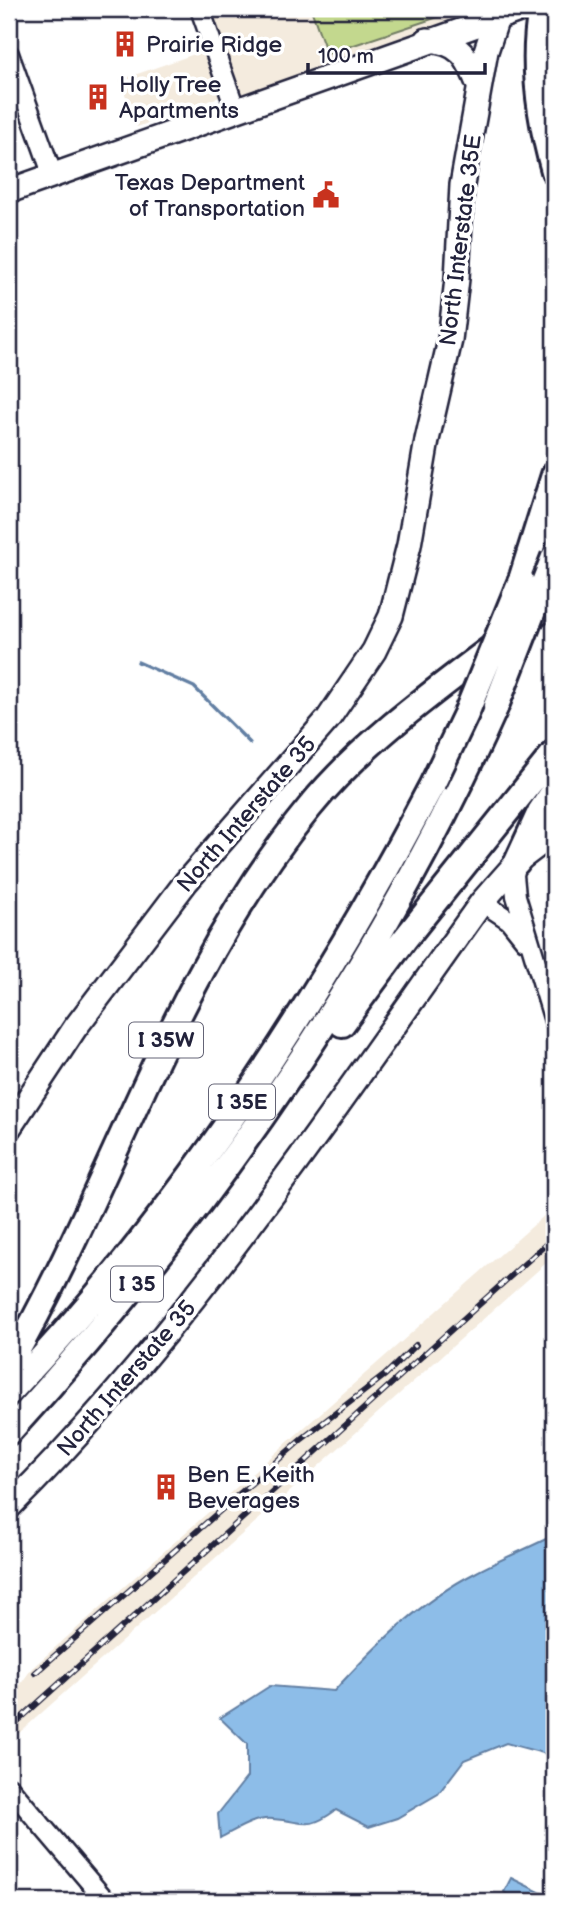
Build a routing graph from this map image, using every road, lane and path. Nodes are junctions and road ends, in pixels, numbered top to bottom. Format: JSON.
{"nodes":[{"id":1,"x":200,"y":9,"type":"edge"},
{"id":2,"x":522,"y":9,"type":"edge"},
{"id":3,"x":541,"y":9,"type":"edge"},
{"id":4,"x":498,"y":13,"type":"edge"},
{"id":5,"x":427,"y":40,"type":"junction"},
{"id":6,"x":9,"y":54,"type":"edge"},
{"id":7,"x":481,"y":89,"type":"junction"},
{"id":8,"x":236,"y":111,"type":"junction"},
{"id":9,"x":554,"y":171,"type":"edge"},
{"id":10,"x":53,"y":176,"type":"junction"},
{"id":11,"x":9,"y":191,"type":"edge"},
{"id":12,"x":422,"y":472,"type":"joint"},
{"id":13,"x":554,"y":475,"type":"edge"},
{"id":14,"x":554,"y":557,"type":"edge"},
{"id":15,"x":554,"y":600,"type":"edge"},
{"id":16,"x":554,"y":752,"type":"edge"},
{"id":17,"x":554,"y":791,"type":"edge"},
{"id":18,"x":547,"y":810,"type":"edge"},
{"id":19,"x":554,"y":833,"type":"edge"},
{"id":20,"x":517,"y":862,"type":"junction"},
{"id":21,"x":482,"y":902,"type":"junction"},
{"id":22,"x":532,"y":952,"type":"junction"},
{"id":23,"x":554,"y":1021,"type":"edge"},
{"id":24,"x":257,"y":1127,"type":"junction"},
{"id":25,"x":9,"y":1128,"type":"edge"},
{"id":26,"x":9,"y":1365,"type":"edge"},
{"id":27,"x":9,"y":1393,"type":"edge"},
{"id":28,"x":9,"y":1432,"type":"edge"},
{"id":29,"x":9,"y":1507,"type":"edge"},
{"id":30,"x":9,"y":1787,"type":"edge"},
{"id":31,"x":106,"y":1901,"type":"edge"}],
"edges":[{"from":1,"to":8,"type":"street"},
{"from":2,"to":4,"type":"main road"},
{"from":3,"to":9,"type":"highway"},
{"from":4,"to":5,"type":"main road"},
{"from":4,"to":7,"type":"main road","name":"North Interstate 35E"},
{"from":5,"to":7,"type":"main road"},
{"from":5,"to":8,"type":"main road"},
{"from":6,"to":10,"type":"street"},
{"from":7,"to":12,"type":"main road","name":"North Interstate 35E"},
{"from":8,"to":10,"type":"main road"},
{"from":10,"to":11,"type":"main road"},
{"from":12,"to":25,"type":"main road","name":"North Interstate 35"},
{"from":13,"to":27,"type":"highway","number":"I 35E","bridge":true},
{"from":14,"to":24,"type":"highway","number":"I 35E","bridge":true},
{"from":15,"to":26,"type":"highway","number":"I 35W"},
{"from":16,"to":24,"type":"highway"},
{"from":17,"to":18,"type":"highway"},
{"from":18,"to":20,"type":"highway"},
{"from":18,"to":21,"type":"main road","name":"North Interstate 35"},
{"from":19,"to":20,"type":"main road","name":"North Interstate 35"},
{"from":20,"to":21,"type":"main road","name":"North Interstate 35"},
{"from":20,"to":22,"type":"street"},
{"from":21,"to":22,"type":"street"},
{"from":21,"to":29,"type":"main road","name":"North Interstate 35"},
{"from":22,"to":23,"type":"street"},
{"from":24,"to":28,"type":"highway","number":"I 35"},
{"from":30,"to":31,"type":"street"}]}
